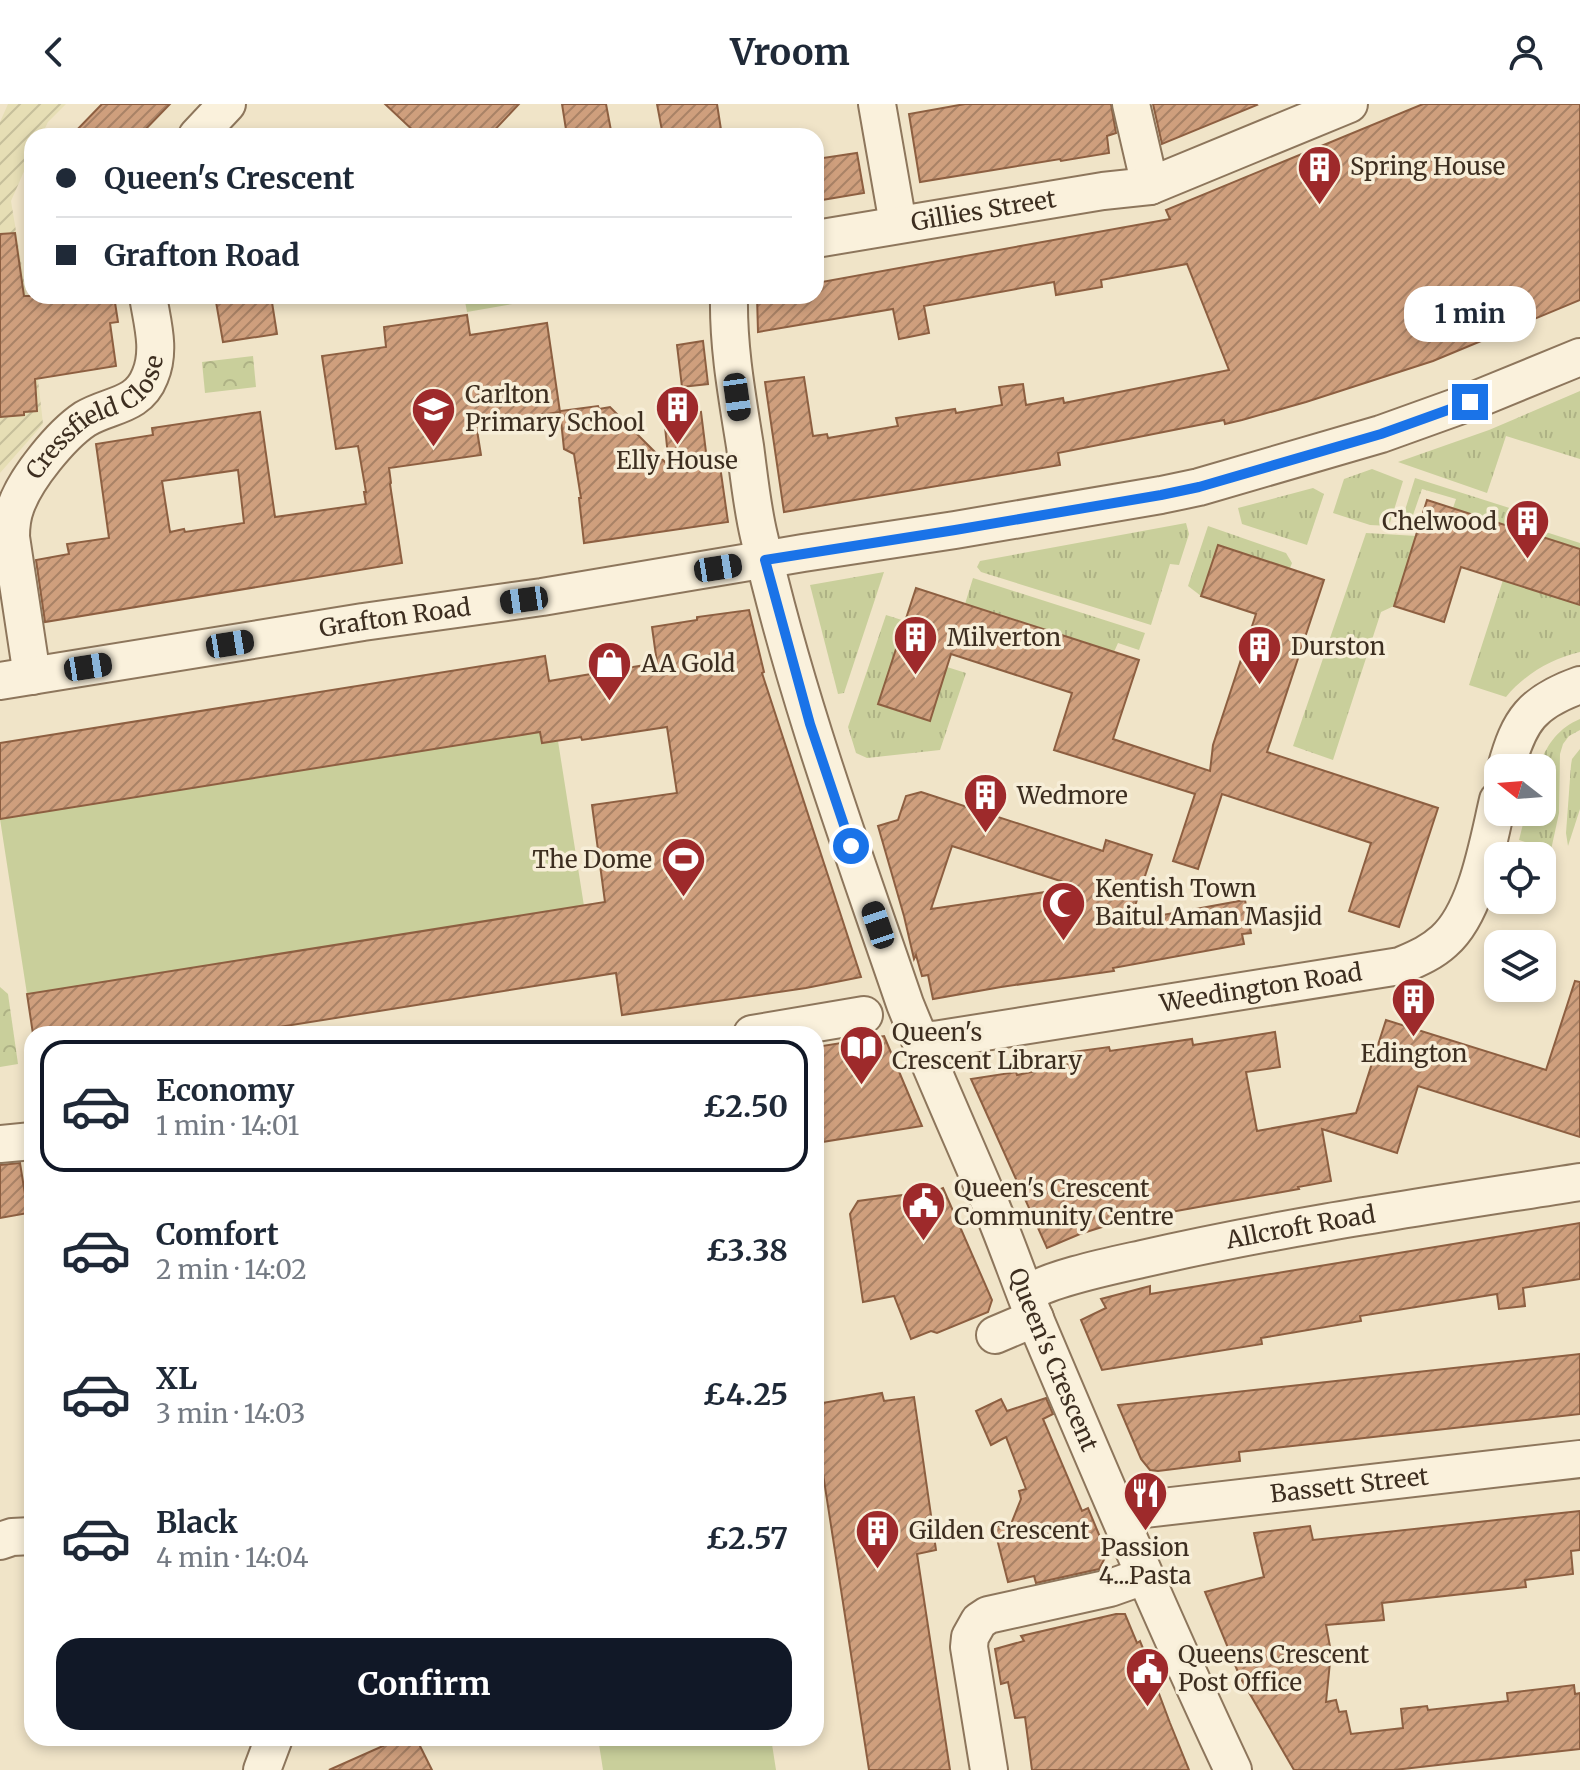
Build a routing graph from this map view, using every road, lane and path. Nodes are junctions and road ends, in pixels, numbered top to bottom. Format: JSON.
{"nodes":[{"id":1,"x":227,"y":104,"type":"edge"},
{"id":2,"x":877,"y":104,"type":"edge"},
{"id":3,"x":1131,"y":104,"type":"edge"},
{"id":4,"x":1349,"y":104,"type":"edge"},
{"id":5,"x":204,"y":128,"type":"edge"},
{"id":6,"x":1150,"y":186,"type":"junction"},
{"id":7,"x":898,"y":224,"type":"junction"},
{"id":8,"x":824,"y":238,"type":"edge"},
{"id":9,"x":149,"y":304,"type":"edge"},
{"id":10,"x":729,"y":304,"type":"edge"},
{"id":11,"x":1580,"y":357,"type":"edge"},
{"id":12,"x":765,"y":560,"type":"junction"},
{"id":13,"x":16,"y":679,"type":"edge"},
{"id":14,"x":1580,"y":685,"type":"edge"},
{"id":15,"x":1510,"y":754,"type":"edge"},
{"id":16,"x":1492,"y":826,"type":"edge"},
{"id":17,"x":881,"y":1011,"type":"junction"},
{"id":18,"x":797,"y":1026,"type":"edge"},
{"id":19,"x":921,"y":1039,"type":"junction"},
{"id":20,"x":24,"y":1142,"type":"edge"},
{"id":21,"x":0,"y":1144,"type":"edge"},
{"id":22,"x":1580,"y":1182,"type":"edge"},
{"id":23,"x":1030,"y":1306,"type":"junction"},
{"id":24,"x":995,"y":1335,"type":"dead end"},
{"id":25,"x":1580,"y":1459,"type":"edge"},
{"id":26,"x":1119,"y":1512,"type":"junction"},
{"id":27,"x":24,"y":1536,"type":"edge"},
{"id":28,"x":0,"y":1541,"type":"edge"},
{"id":29,"x":1144,"y":1576,"type":"junction"},
{"id":30,"x":271,"y":1746,"type":"edge"},
{"id":31,"x":262,"y":1770,"type":"edge"},
{"id":32,"x":989,"y":1770,"type":"edge"},
{"id":33,"x":1233,"y":1770,"type":"edge"}],
"edges":[{"from":1,"to":5,"type":"street"},
{"from":2,"to":7,"type":"street"},
{"from":3,"to":6,"type":"street"},
{"from":4,"to":6,"type":"street","name":"Gillies Street"},
{"from":6,"to":7,"type":"street","name":"Gillies Street"},
{"from":7,"to":8,"type":"street","name":"Gillies Street"},
{"from":9,"to":13,"type":"street","name":"Cressfield Close"},
{"from":10,"to":12,"type":"street","name":"Queen's Crescent"},
{"from":11,"to":12,"type":"street","name":"Grafton Road"},
{"from":12,"to":13,"type":"street","name":"Grafton Road"},
{"from":12,"to":17,"type":"street","name":"Queen's Crescent"},
{"from":14,"to":15,"type":"street"},
{"from":16,"to":19,"type":"street","name":"Weedington Road"},
{"from":17,"to":18,"type":"street"},
{"from":17,"to":19,"type":"street","name":"Queen's Crescent"},
{"from":19,"to":23,"type":"street","name":"Queen's Crescent"},
{"from":20,"to":21,"type":"street"},
{"from":22,"to":23,"type":"street","name":"Allcroft Road"},
{"from":23,"to":24,"type":"street","name":"Allcroft Road"},
{"from":23,"to":26,"type":"street","name":"Queen's Crescent"},
{"from":25,"to":26,"type":"street","name":"Bassett Street"},
{"from":26,"to":29,"type":"street","name":"Queen's Crescent"},
{"from":27,"to":28,"type":"street"},
{"from":29,"to":32,"type":"street"},
{"from":29,"to":33,"type":"street","name":"Queen's Crescent"},
{"from":30,"to":31,"type":"street"}]}
